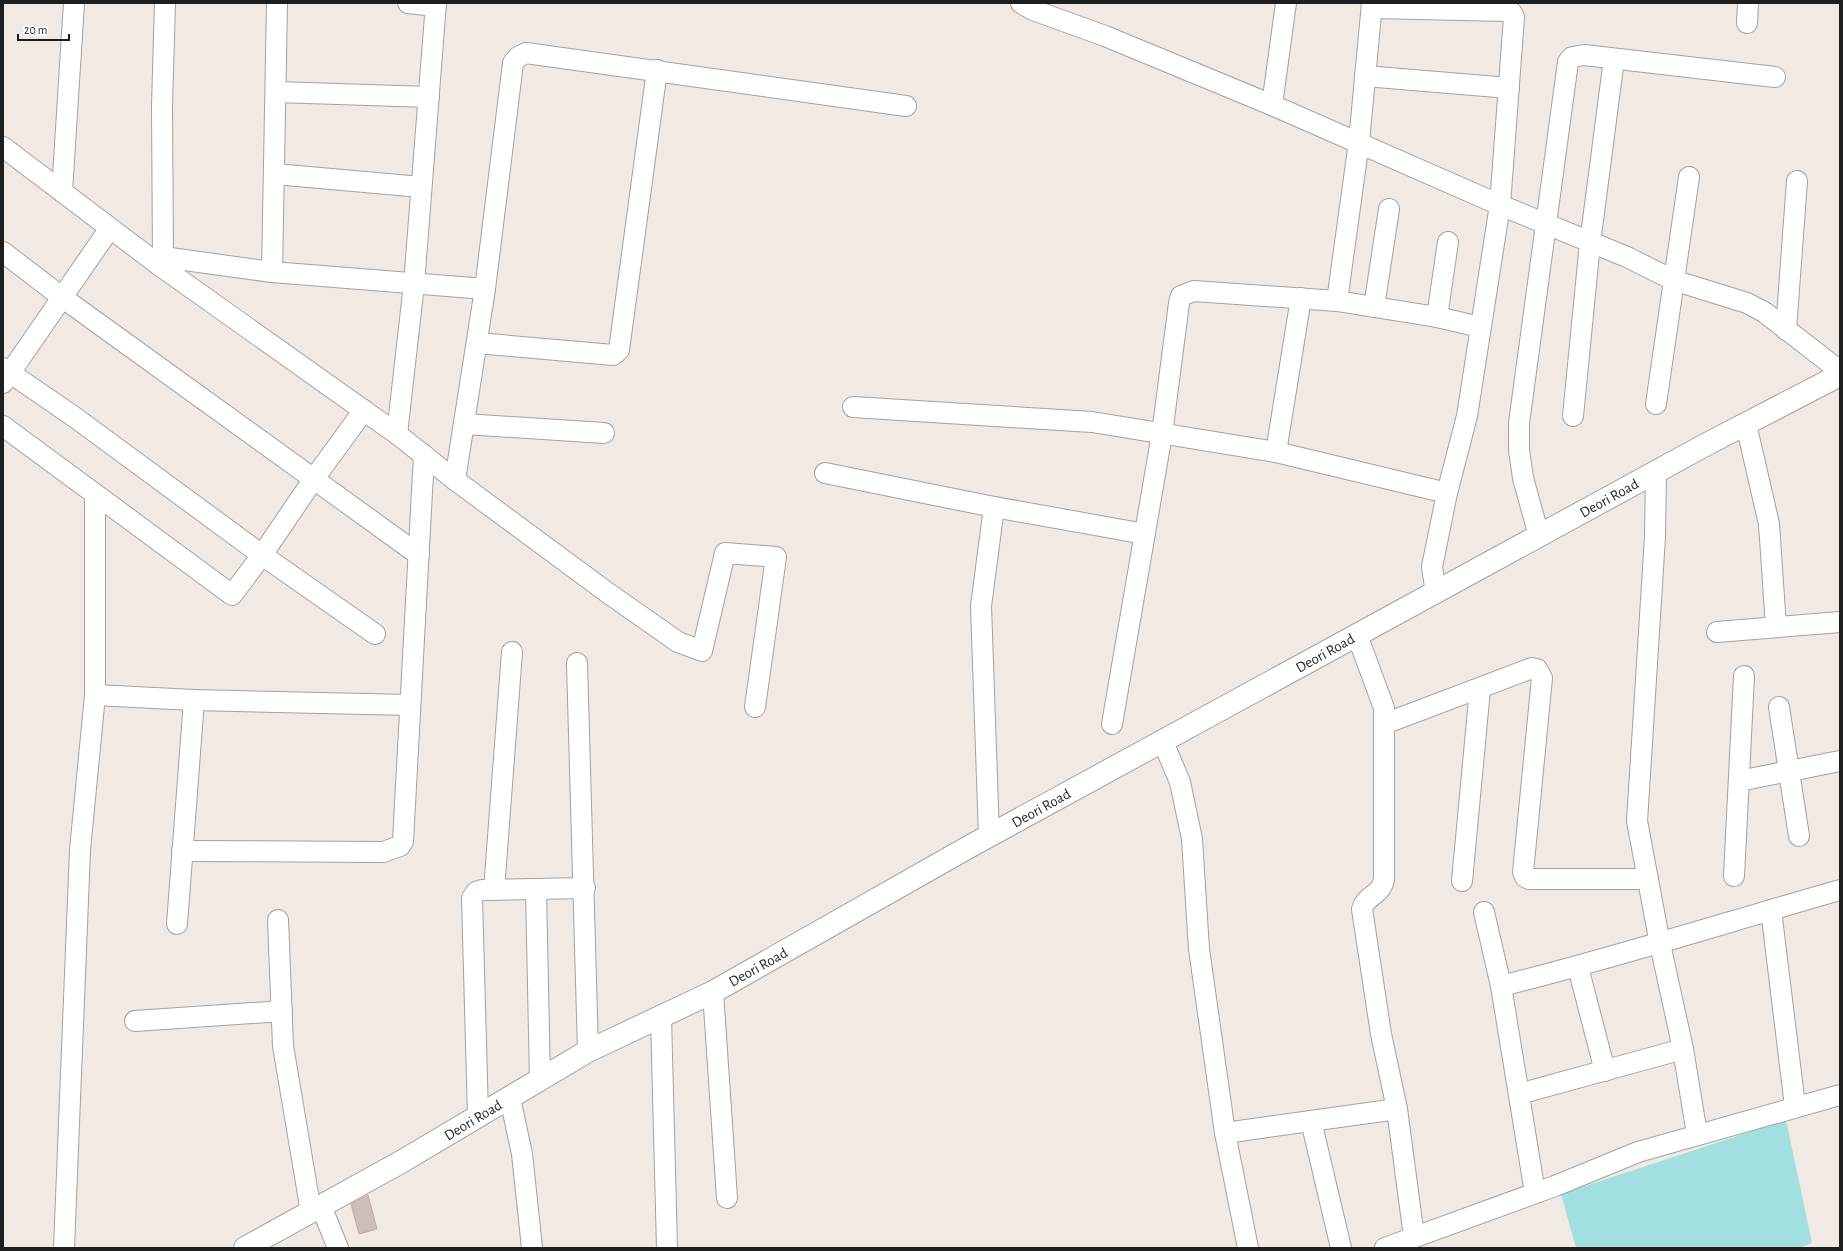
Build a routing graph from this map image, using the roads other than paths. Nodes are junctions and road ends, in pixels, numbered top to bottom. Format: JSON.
{"nodes":[{"id":1,"x":74,"y":3,"type":"edge"},
{"id":2,"x":165,"y":3,"type":"edge"},
{"id":3,"x":277,"y":3,"type":"edge"},
{"id":4,"x":408,"y":3,"type":"edge"},
{"id":5,"x":1021,"y":3,"type":"edge"},
{"id":6,"x":1286,"y":3,"type":"edge"},
{"id":7,"x":1748,"y":3,"type":"edge"},
{"id":8,"x":436,"y":4,"type":"edge"},
{"id":9,"x":1372,"y":6,"type":"edge"},
{"id":10,"x":1747,"y":23,"type":"dead end"},
{"id":11,"x":1614,"y":59,"type":"junction"},
{"id":12,"x":657,"y":70,"type":"junction"},
{"id":13,"x":1365,"y":76,"type":"junction"},
{"id":14,"x":1775,"y":77,"type":"dead end"},
{"id":15,"x":1509,"y":88,"type":"junction"},
{"id":16,"x":276,"y":92,"type":"junction"},
{"id":17,"x":429,"y":97,"type":"junction"},
{"id":18,"x":1272,"y":105,"type":"junction"},
{"id":19,"x":906,"y":106,"type":"dead end"},
{"id":20,"x":1359,"y":142,"type":"junction"},
{"id":21,"x":3,"y":147,"type":"edge"},
{"id":22,"x":275,"y":174,"type":"junction"},
{"id":23,"x":1689,"y":176,"type":"dead end"},
{"id":24,"x":1797,"y":181,"type":"dead end"},
{"id":25,"x":421,"y":187,"type":"junction"},
{"id":26,"x":62,"y":192,"type":"junction"},
{"id":27,"x":1500,"y":206,"type":"junction"},
{"id":28,"x":1389,"y":209,"type":"dead end"},
{"id":29,"x":1545,"y":224,"type":"junction"},
{"id":30,"x":110,"y":228,"type":"junction"},
{"id":31,"x":1448,"y":242,"type":"dead end"},
{"id":32,"x":1590,"y":242,"type":"junction"},
{"id":33,"x":3,"y":252,"type":"edge"},
{"id":34,"x":161,"y":261,"type":"junction"},
{"id":35,"x":272,"y":272,"type":"junction"},
{"id":36,"x":1673,"y":280,"type":"junction"},
{"id":37,"x":414,"y":284,"type":"junction"},
{"id":38,"x":485,"y":289,"type":"junction"},
{"id":39,"x":63,"y":298,"type":"junction"},
{"id":40,"x":1301,"y":298,"type":"junction"},
{"id":41,"x":1336,"y":301,"type":"junction"},
{"id":42,"x":1374,"y":307,"type":"junction"},
{"id":43,"x":1437,"y":317,"type":"junction"},
{"id":44,"x":1480,"y":327,"type":"junction"},
{"id":45,"x":1786,"y":330,"type":"junction"},
{"id":46,"x":477,"y":343,"type":"junction"},
{"id":47,"x":1840,"y":371,"type":"edge"},
{"id":48,"x":5,"y":375,"type":"edge"},
{"id":49,"x":1840,"y":375,"type":"edge"},
{"id":50,"x":1656,"y":404,"type":"dead end"},
{"id":51,"x":853,"y":407,"type":"dead end"},
{"id":52,"x":364,"y":410,"type":"junction"},
{"id":53,"x":1573,"y":416,"type":"dead end"},
{"id":54,"x":465,"y":424,"type":"junction"},
{"id":55,"x":1746,"y":424,"type":"junction"},
{"id":56,"x":3,"y":426,"type":"edge"},
{"id":57,"x":604,"y":433,"type":"dead end"},
{"id":58,"x":397,"y":434,"type":"junction"},
{"id":59,"x":1162,"y":434,"type":"junction"},
{"id":60,"x":1276,"y":452,"type":"junction"},
{"id":61,"x":424,"y":455,"type":"junction"},
{"id":62,"x":1656,"y":472,"type":"junction"},
{"id":63,"x":825,"y":473,"type":"dead end"},
{"id":64,"x":313,"y":480,"type":"junction"},
{"id":65,"x":455,"y":480,"type":"junction"},
{"id":66,"x":1447,"y":493,"type":"junction"},
{"id":67,"x":95,"y":495,"type":"junction"},
{"id":68,"x":994,"y":507,"type":"junction"},
{"id":69,"x":1145,"y":534,"type":"junction"},
{"id":70,"x":1539,"y":536,"type":"junction"},
{"id":71,"x":262,"y":555,"type":"junction"},
{"id":72,"x":419,"y":555,"type":"junction"},
{"id":73,"x":1436,"y":593,"type":"junction"},
{"id":74,"x":1840,"y":622,"type":"edge"},
{"id":75,"x":1776,"y":627,"type":"junction"},
{"id":76,"x":1717,"y":632,"type":"dead end"},
{"id":77,"x":375,"y":634,"type":"dead end"},
{"id":78,"x":1357,"y":635,"type":"junction"},
{"id":79,"x":512,"y":652,"type":"dead end"},
{"id":80,"x":577,"y":663,"type":"dead end"},
{"id":81,"x":1744,"y":676,"type":"dead end"},
{"id":82,"x":1480,"y":688,"type":"junction"},
{"id":83,"x":95,"y":695,"type":"junction"},
{"id":84,"x":194,"y":700,"type":"junction"},
{"id":85,"x":410,"y":705,"type":"junction"},
{"id":86,"x":755,"y":707,"type":"dead end"},
{"id":87,"x":1779,"y":707,"type":"dead end"},
{"id":88,"x":1112,"y":724,"type":"dead end"},
{"id":89,"x":1384,"y":724,"type":"junction"},
{"id":90,"x":1163,"y":742,"type":"junction"},
{"id":91,"x":1840,"y":761,"type":"edge"},
{"id":92,"x":1789,"y":771,"type":"junction"},
{"id":93,"x":1739,"y":781,"type":"junction"},
{"id":94,"x":990,"y":836,"type":"junction"},
{"id":95,"x":1799,"y":836,"type":"dead end"},
{"id":96,"x":182,"y":851,"type":"junction"},
{"id":97,"x":1734,"y":876,"type":"dead end"},
{"id":98,"x":1648,"y":879,"type":"junction"},
{"id":99,"x":1462,"y":881,"type":"dead end"},
{"id":100,"x":585,"y":888,"type":"junction"},
{"id":101,"x":494,"y":890,"type":"junction"},
{"id":102,"x":536,"y":890,"type":"junction"},
{"id":103,"x":1840,"y":890,"type":"edge"},
{"id":104,"x":1771,"y":910,"type":"junction"},
{"id":105,"x":1484,"y":912,"type":"dead end"},
{"id":106,"x":278,"y":920,"type":"dead end"},
{"id":107,"x":177,"y":924,"type":"dead end"},
{"id":108,"x":1660,"y":944,"type":"junction"},
{"id":109,"x":1578,"y":967,"type":"junction"},
{"id":110,"x":1501,"y":986,"type":"junction"},
{"id":111,"x":713,"y":992,"type":"junction"},
{"id":112,"x":282,"y":1011,"type":"junction"},
{"id":113,"x":661,"y":1017,"type":"junction"},
{"id":114,"x":135,"y":1021,"type":"dead end"},
{"id":115,"x":1683,"y":1049,"type":"junction"},
{"id":116,"x":588,"y":1051,"type":"junction"},
{"id":117,"x":1605,"y":1071,"type":"junction"},
{"id":118,"x":540,"y":1080,"type":"junction"},
{"id":119,"x":1519,"y":1094,"type":"junction"},
{"id":120,"x":1840,"y":1094,"type":"edge"},
{"id":121,"x":510,"y":1098,"type":"junction"},
{"id":122,"x":1795,"y":1106,"type":"junction"},
{"id":123,"x":1397,"y":1109,"type":"junction"},
{"id":124,"x":478,"y":1116,"type":"junction"},
{"id":125,"x":1311,"y":1121,"type":"junction"},
{"id":126,"x":1225,"y":1133,"type":"junction"},
{"id":127,"x":1697,"y":1134,"type":"junction"},
{"id":128,"x":1536,"y":1193,"type":"junction"},
{"id":129,"x":726,"y":1198,"type":"dead end"},
{"id":130,"x":316,"y":1209,"type":"junction"},
{"id":131,"x":1414,"y":1237,"type":"junction"},
{"id":132,"x":64,"y":1248,"type":"edge"},
{"id":133,"x":245,"y":1248,"type":"edge"},
{"id":134,"x":338,"y":1248,"type":"edge"},
{"id":135,"x":532,"y":1248,"type":"edge"},
{"id":136,"x":668,"y":1248,"type":"edge"},
{"id":137,"x":1248,"y":1248,"type":"edge"},
{"id":138,"x":1341,"y":1248,"type":"edge"},
{"id":139,"x":1385,"y":1248,"type":"edge"}],
"edges":[{"from":1,"to":26,"type":"street"},
{"from":2,"to":34,"type":"street"},
{"from":3,"to":16,"type":"street"},
{"from":4,"to":8,"type":"street"},
{"from":5,"to":18,"type":"street"},
{"from":6,"to":18,"type":"street"},
{"from":7,"to":10,"type":"street"},
{"from":8,"to":17,"type":"street"},
{"from":9,"to":13,"type":"street"},
{"from":9,"to":15,"type":"street"},
{"from":11,"to":14,"type":"street"},
{"from":11,"to":29,"type":"street"},
{"from":11,"to":32,"type":"street"},
{"from":12,"to":19,"type":"street"},
{"from":12,"to":38,"type":"street"},
{"from":12,"to":46,"type":"street"},
{"from":13,"to":15,"type":"street"},
{"from":13,"to":20,"type":"street"},
{"from":15,"to":27,"type":"street"},
{"from":16,"to":17,"type":"street"},
{"from":16,"to":22,"type":"street"},
{"from":17,"to":25,"type":"street"},
{"from":18,"to":20,"type":"street"},
{"from":20,"to":27,"type":"street"},
{"from":20,"to":41,"type":"street"},
{"from":21,"to":26,"type":"street"},
{"from":22,"to":25,"type":"street"},
{"from":22,"to":35,"type":"street"},
{"from":23,"to":36,"type":"street"},
{"from":24,"to":45,"type":"street"},
{"from":25,"to":37,"type":"street"},
{"from":26,"to":30,"type":"street"},
{"from":27,"to":29,"type":"street"},
{"from":27,"to":44,"type":"street"},
{"from":28,"to":42,"type":"street"},
{"from":29,"to":32,"type":"street"},
{"from":29,"to":70,"type":"street"},
{"from":30,"to":34,"type":"street"},
{"from":30,"to":39,"type":"street"},
{"from":31,"to":43,"type":"street"},
{"from":32,"to":36,"type":"street"},
{"from":32,"to":53,"type":"street"},
{"from":33,"to":39,"type":"street"},
{"from":34,"to":35,"type":"street"},
{"from":34,"to":52,"type":"street"},
{"from":35,"to":37,"type":"street"},
{"from":36,"to":45,"type":"street"},
{"from":36,"to":50,"type":"street"},
{"from":37,"to":38,"type":"street"},
{"from":37,"to":58,"type":"street"},
{"from":38,"to":46,"type":"street"},
{"from":39,"to":48,"type":"street"},
{"from":39,"to":64,"type":"street"},
{"from":40,"to":41,"type":"street"},
{"from":40,"to":59,"type":"street"},
{"from":40,"to":60,"type":"street"},
{"from":41,"to":42,"type":"street"},
{"from":42,"to":43,"type":"street"},
{"from":43,"to":44,"type":"street"},
{"from":44,"to":66,"type":"street"},
{"from":45,"to":47,"type":"street"},
{"from":46,"to":54,"type":"street"},
{"from":48,"to":71,"type":"street"},
{"from":49,"to":55,"type":"street","name":"Deori Road"},
{"from":51,"to":59,"type":"street"},
{"from":52,"to":58,"type":"street"},
{"from":52,"to":64,"type":"street"},
{"from":54,"to":57,"type":"street"},
{"from":54,"to":65,"type":"street"},
{"from":55,"to":62,"type":"street","name":"Deori Road"},
{"from":55,"to":75,"type":"street"},
{"from":56,"to":67,"type":"street"},
{"from":58,"to":61,"type":"street"},
{"from":59,"to":60,"type":"street"},
{"from":59,"to":69,"type":"street"},
{"from":60,"to":66,"type":"street"},
{"from":61,"to":65,"type":"street"},
{"from":61,"to":72,"type":"street"},
{"from":62,"to":70,"type":"street","name":"Deori Road"},
{"from":62,"to":98,"type":"street"},
{"from":63,"to":68,"type":"street"},
{"from":64,"to":71,"type":"street"},
{"from":64,"to":72,"type":"street"},
{"from":65,"to":86,"type":"street"},
{"from":66,"to":73,"type":"street"},
{"from":67,"to":71,"type":"street"},
{"from":67,"to":83,"type":"street"},
{"from":68,"to":69,"type":"street"},
{"from":68,"to":94,"type":"street"},
{"from":69,"to":88,"type":"street"},
{"from":70,"to":73,"type":"street","name":"Deori Road"},
{"from":71,"to":77,"type":"street"},
{"from":72,"to":85,"type":"street"},
{"from":73,"to":78,"type":"street","name":"Deori Road"},
{"from":74,"to":75,"type":"street"},
{"from":75,"to":76,"type":"street"},
{"from":78,"to":89,"type":"street"},
{"from":78,"to":90,"type":"street","name":"Deori Road"},
{"from":79,"to":101,"type":"street"},
{"from":80,"to":100,"type":"street"},
{"from":81,"to":93,"type":"street"},
{"from":82,"to":89,"type":"street"},
{"from":82,"to":98,"type":"street"},
{"from":82,"to":99,"type":"street"},
{"from":83,"to":84,"type":"street"},
{"from":83,"to":132,"type":"street"},
{"from":84,"to":85,"type":"street"},
{"from":84,"to":96,"type":"street"},
{"from":85,"to":96,"type":"street"},
{"from":87,"to":92,"type":"street"},
{"from":89,"to":123,"type":"street"},
{"from":90,"to":94,"type":"street","name":"Deori Road"},
{"from":90,"to":126,"type":"street"},
{"from":91,"to":92,"type":"street"},
{"from":92,"to":93,"type":"street"},
{"from":92,"to":95,"type":"street"},
{"from":93,"to":97,"type":"street"},
{"from":94,"to":111,"type":"street","name":"Deori Road"},
{"from":96,"to":107,"type":"street"},
{"from":98,"to":108,"type":"street"},
{"from":100,"to":102,"type":"street"},
{"from":100,"to":116,"type":"street"},
{"from":101,"to":102,"type":"street"},
{"from":101,"to":124,"type":"street"},
{"from":102,"to":118,"type":"street"},
{"from":103,"to":104,"type":"street"},
{"from":104,"to":108,"type":"street"},
{"from":104,"to":122,"type":"street"},
{"from":105,"to":110,"type":"street"},
{"from":106,"to":112,"type":"street"},
{"from":108,"to":109,"type":"street"},
{"from":108,"to":115,"type":"street"},
{"from":109,"to":110,"type":"street"},
{"from":109,"to":117,"type":"street"},
{"from":110,"to":119,"type":"street"},
{"from":111,"to":113,"type":"street","name":"Deori Road"},
{"from":111,"to":129,"type":"street"},
{"from":112,"to":114,"type":"street"},
{"from":112,"to":130,"type":"street"},
{"from":113,"to":116,"type":"street","name":"Deori Road"},
{"from":113,"to":136,"type":"street"},
{"from":115,"to":117,"type":"street"},
{"from":115,"to":127,"type":"street"},
{"from":116,"to":118,"type":"street","name":"Deori Road"},
{"from":117,"to":119,"type":"street"},
{"from":118,"to":121,"type":"street","name":"Deori Road"},
{"from":119,"to":128,"type":"street"},
{"from":120,"to":122,"type":"street"},
{"from":121,"to":124,"type":"street","name":"Deori Road"},
{"from":121,"to":135,"type":"street"},
{"from":122,"to":127,"type":"street"},
{"from":123,"to":125,"type":"street"},
{"from":123,"to":131,"type":"street"},
{"from":124,"to":130,"type":"street","name":"Deori Road"},
{"from":125,"to":126,"type":"street"},
{"from":125,"to":138,"type":"street"},
{"from":126,"to":137,"type":"street"},
{"from":127,"to":128,"type":"street"},
{"from":128,"to":131,"type":"street"},
{"from":130,"to":133,"type":"street","name":"Deori Road"},
{"from":130,"to":134,"type":"street"},
{"from":131,"to":139,"type":"street"}]}
